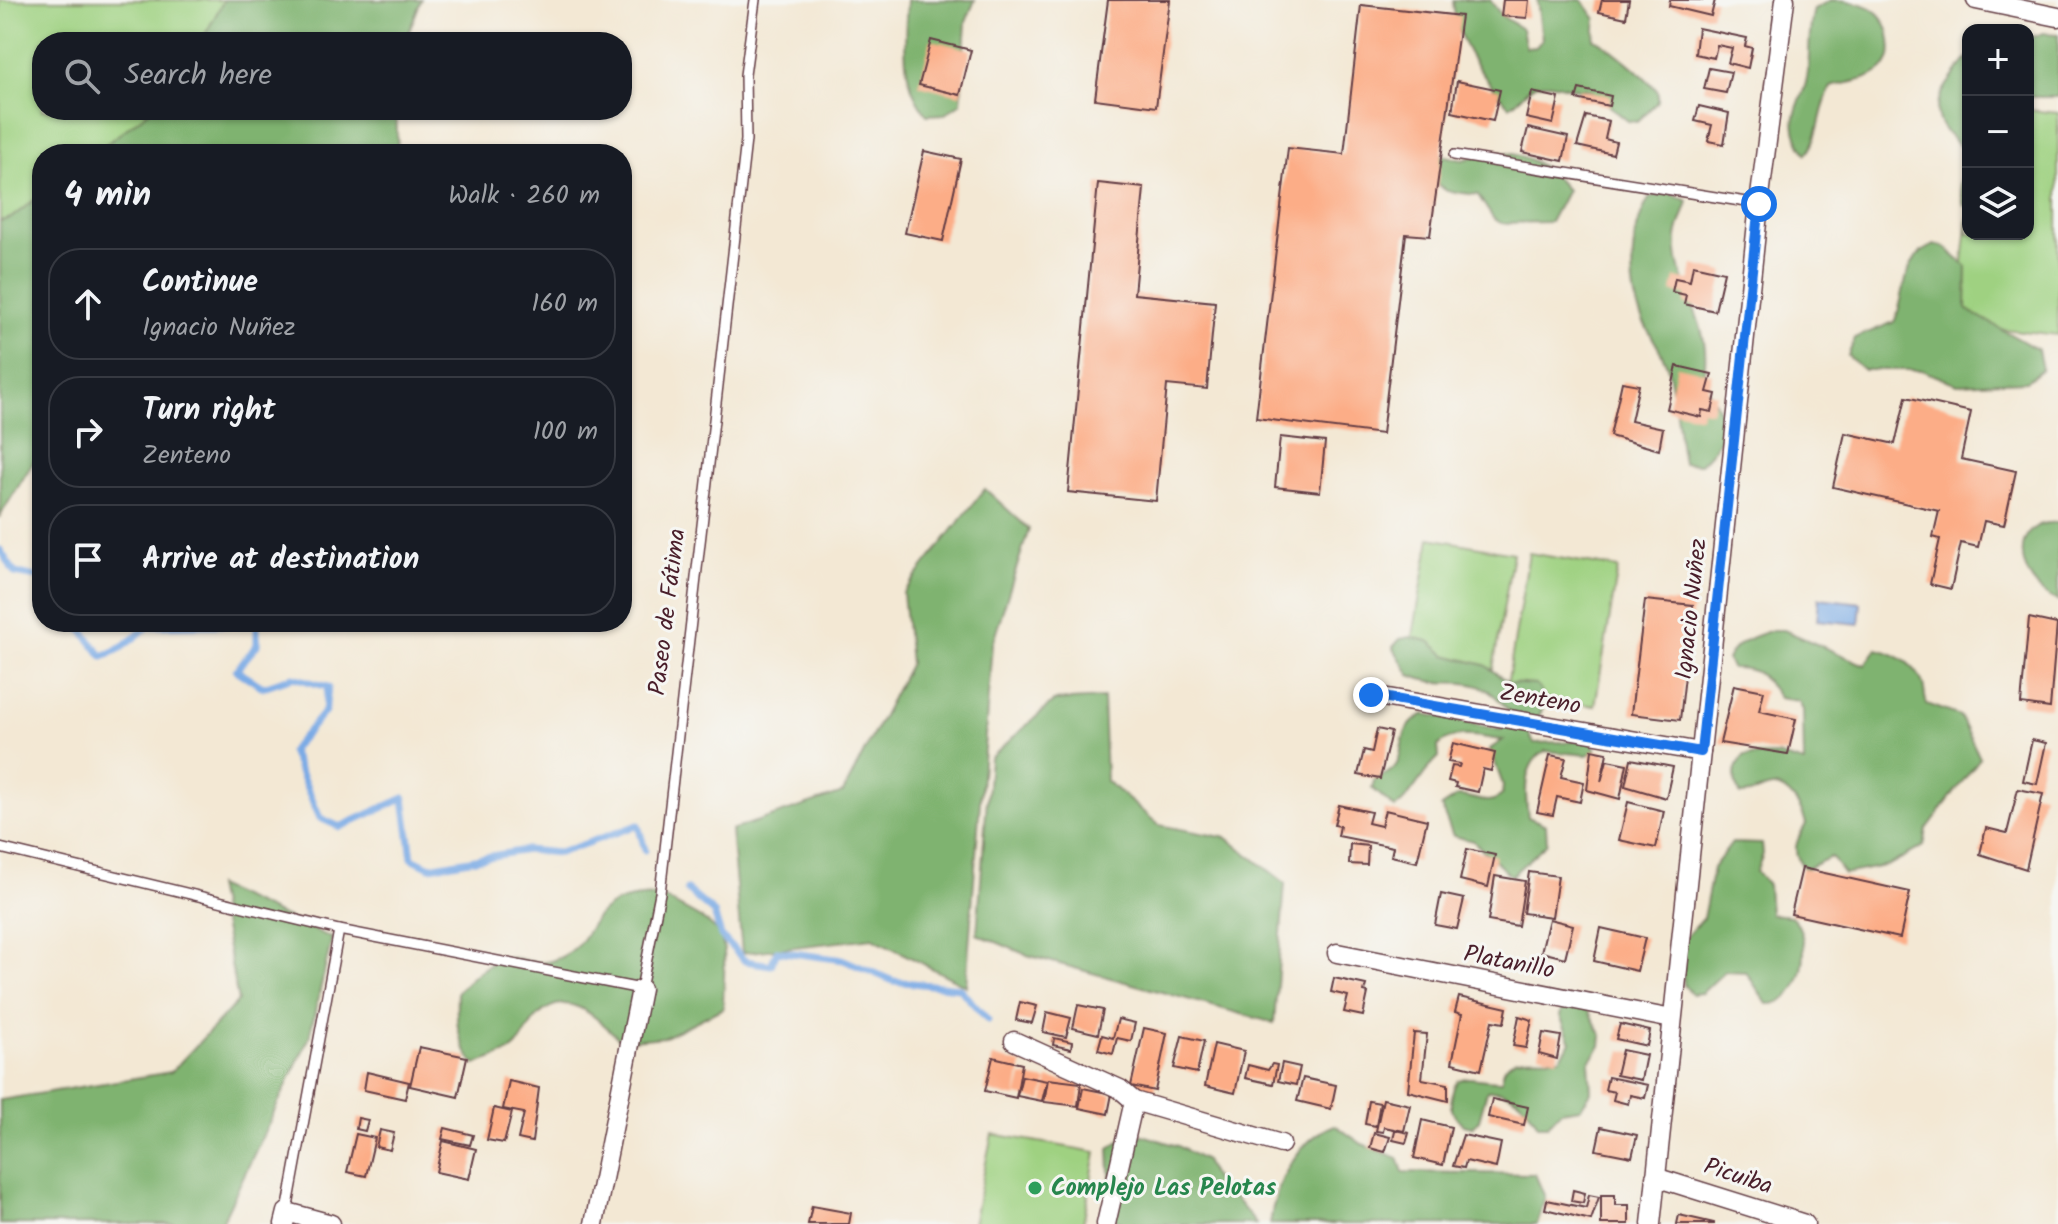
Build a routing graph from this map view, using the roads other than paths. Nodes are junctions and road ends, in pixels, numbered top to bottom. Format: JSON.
{"nodes":[{"id":1,"x":755,"y":0,"type":"edge"},
{"id":2,"x":1785,"y":0,"type":"edge"},
{"id":3,"x":1976,"y":0,"type":"edge"},
{"id":4,"x":2058,"y":17,"type":"edge"},
{"id":5,"x":1454,"y":155,"type":"dead end"},
{"id":6,"x":1759,"y":204,"type":"junction"},
{"id":7,"x":1371,"y":695,"type":"dead end"},
{"id":8,"x":1701,"y":752,"type":"junction"},
{"id":9,"x":0,"y":848,"type":"edge"},
{"id":10,"x":339,"y":930,"type":"junction"},
{"id":11,"x":1337,"y":953,"type":"dead end"},
{"id":12,"x":641,"y":989,"type":"junction"},
{"id":13,"x":1672,"y":1019,"type":"junction"},
{"id":14,"x":1014,"y":1041,"type":"dead end"},
{"id":15,"x":1134,"y":1101,"type":"junction"},
{"id":16,"x":1281,"y":1144,"type":"dead end"},
{"id":17,"x":1655,"y":1177,"type":"junction"},
{"id":18,"x":285,"y":1218,"type":"edge"},
{"id":19,"x":331,"y":1224,"type":"edge"},
{"id":20,"x":594,"y":1224,"type":"edge"},
{"id":21,"x":1106,"y":1224,"type":"edge"},
{"id":22,"x":1651,"y":1224,"type":"edge"},
{"id":23,"x":1805,"y":1224,"type":"edge"}],
"edges":[{"from":1,"to":12,"type":"lane","name":"Paseo de Fátima"},
{"from":2,"to":6,"type":"street","name":"Ignacio Nuñez"},
{"from":3,"to":4,"type":"street"},
{"from":5,"to":6,"type":"lane"},
{"from":6,"to":8,"type":"street","name":"Ignacio Nuñez"},
{"from":7,"to":8,"type":"street","name":"Zenteno"},
{"from":8,"to":13,"type":"street","name":"Ignacio Nuñez"},
{"from":9,"to":10,"type":"lane"},
{"from":10,"to":12,"type":"lane"},
{"from":10,"to":18,"type":"lane"},
{"from":11,"to":13,"type":"street","name":"Platanillo"},
{"from":12,"to":20,"type":"street","name":"Paseo de Fátima"},
{"from":13,"to":17,"type":"street","name":"Ignacio Nuñez"},
{"from":14,"to":15,"type":"street"},
{"from":15,"to":16,"type":"street"},
{"from":15,"to":21,"type":"street"},
{"from":17,"to":22,"type":"street","name":"Ignacio Nuñez"},
{"from":17,"to":23,"type":"street","name":"Picuiba"},
{"from":18,"to":19,"type":"street"}]}
